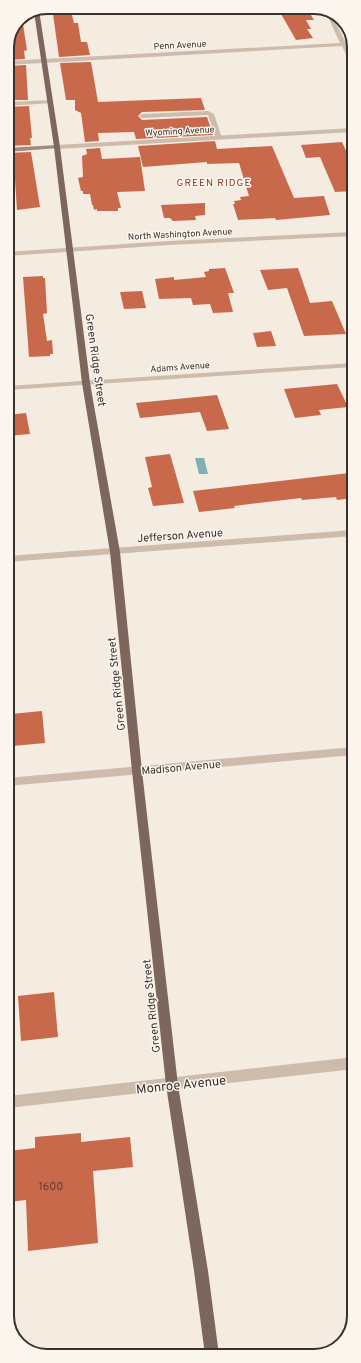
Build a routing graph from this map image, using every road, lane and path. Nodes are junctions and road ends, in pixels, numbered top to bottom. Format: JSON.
{"nodes":[{"id":1,"x":38,"y":16,"type":"edge"},
{"id":2,"x":331,"y":19,"type":"edge"},
{"id":3,"x":344,"y":44,"type":"junction"},
{"id":4,"x":347,"y":50,"type":"edge"},
{"id":5,"x":45,"y":61,"type":"junction"},
{"id":6,"x":14,"y":63,"type":"edge"},
{"id":7,"x":50,"y":102,"type":"junction"},
{"id":8,"x":14,"y":104,"type":"edge"},
{"id":9,"x":142,"y":116,"type":"dead end"},
{"id":10,"x":347,"y":130,"type":"edge"},
{"id":11,"x":220,"y":138,"type":"junction"},
{"id":12,"x":57,"y":147,"type":"junction"},
{"id":13,"x":14,"y":150,"type":"edge"},
{"id":14,"x":347,"y":234,"type":"edge"},
{"id":15,"x":70,"y":250,"type":"junction"},
{"id":16,"x":14,"y":254,"type":"edge"},
{"id":17,"x":347,"y":365,"type":"edge"},
{"id":18,"x":86,"y":383,"type":"junction"},
{"id":19,"x":14,"y":388,"type":"edge"},
{"id":20,"x":347,"y":534,"type":"edge"},
{"id":21,"x":115,"y":552,"type":"junction"},
{"id":22,"x":14,"y":559,"type":"edge"},
{"id":23,"x":347,"y":752,"type":"edge"},
{"id":24,"x":137,"y":771,"type":"junction"},
{"id":25,"x":14,"y":781,"type":"edge"},
{"id":26,"x":347,"y":1064,"type":"edge"},
{"id":27,"x":172,"y":1085,"type":"junction"},
{"id":28,"x":14,"y":1101,"type":"edge"},
{"id":29,"x":211,"y":1349,"type":"edge"}],
"edges":[{"from":1,"to":5,"type":"main road","name":"Green Ridge Street"},
{"from":2,"to":3,"type":"street"},
{"from":3,"to":4,"type":"street"},
{"from":3,"to":5,"type":"street","name":"Penn Avenue"},
{"from":5,"to":6,"type":"street","name":"Penn Avenue"},
{"from":5,"to":7,"type":"main road","name":"Green Ridge Street"},
{"from":7,"to":8,"type":"street"},
{"from":7,"to":12,"type":"main road","name":"Green Ridge Street"},
{"from":9,"to":11,"type":"street"},
{"from":10,"to":11,"type":"street","name":"Wyoming Avenue"},
{"from":11,"to":12,"type":"street","name":"Wyoming Avenue"},
{"from":12,"to":13,"type":"main road","name":"Wyoming Avenue"},
{"from":12,"to":15,"type":"main road","name":"Green Ridge Street"},
{"from":14,"to":15,"type":"street","name":"North Washington Avenue"},
{"from":15,"to":16,"type":"street","name":"North Washington Avenue"},
{"from":15,"to":18,"type":"main road","name":"Green Ridge Street"},
{"from":17,"to":18,"type":"street","name":"Adams Avenue"},
{"from":18,"to":19,"type":"street","name":"Adams Avenue"},
{"from":18,"to":21,"type":"main road","name":"Green Ridge Street"},
{"from":20,"to":21,"type":"street","name":"Jefferson Avenue"},
{"from":21,"to":22,"type":"street","name":"Jefferson Avenue"},
{"from":21,"to":24,"type":"main road","name":"Green Ridge Street"},
{"from":23,"to":24,"type":"street","name":"Madison Avenue"},
{"from":24,"to":25,"type":"street","name":"Madison Avenue"},
{"from":24,"to":27,"type":"main road","name":"Green Ridge Street"},
{"from":26,"to":27,"type":"street","name":"Monroe Avenue"},
{"from":27,"to":28,"type":"street","name":"Monroe Avenue"},
{"from":27,"to":29,"type":"main road","name":"Green Ridge Street"}]}
